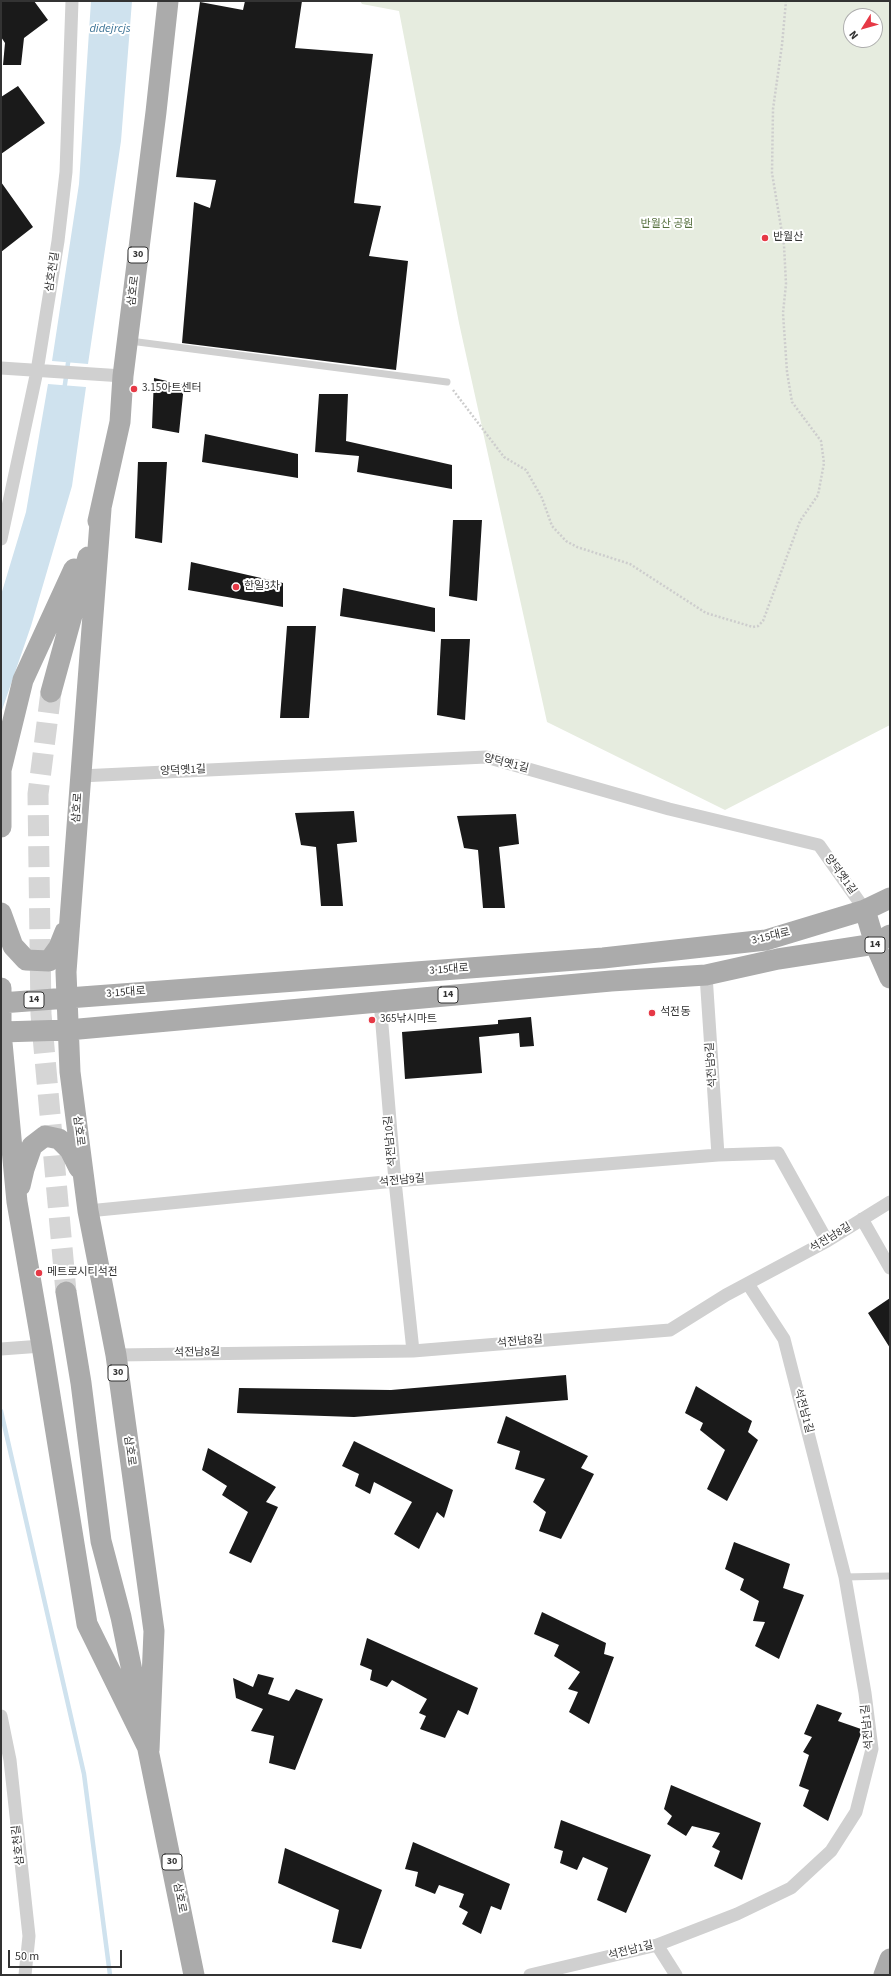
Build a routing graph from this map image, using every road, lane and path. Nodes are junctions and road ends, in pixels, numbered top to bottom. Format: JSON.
{"nodes":[{"id":1,"x":72,"y":1,"type":"edge"},
{"id":2,"x":168,"y":1,"type":"edge"},
{"id":3,"x":786,"y":1,"type":"edge"},
{"id":4,"x":128,"y":340,"type":"junction"},
{"id":5,"x":1,"y":368,"type":"edge"},
{"id":6,"x":42,"y":371,"type":"junction"},
{"id":7,"x":123,"y":376,"type":"junction"},
{"id":8,"x":447,"y":382,"type":"joint"},
{"id":9,"x":101,"y":509,"type":"junction"},
{"id":10,"x":1,"y":539,"type":"edge"},
{"id":11,"x":50,"y":692,"type":"tunnel mouth"},
{"id":12,"x":1,"y":770,"type":"edge"},
{"id":13,"x":80,"y":776,"type":"junction"},
{"id":14,"x":1,"y":827,"type":"edge"},
{"id":15,"x":890,"y":898,"type":"edge"},
{"id":16,"x":865,"y":910,"type":"junction"},
{"id":17,"x":1,"y":913,"type":"edge"},
{"id":18,"x":70,"y":915,"type":"junction"},
{"id":19,"x":882,"y":939,"type":"edge"},
{"id":20,"x":706,"y":975,"type":"junction"},
{"id":21,"x":890,"y":978,"type":"edge"},
{"id":22,"x":1,"y":988,"type":"edge"},
{"id":23,"x":67,"y":998,"type":"junction"},
{"id":24,"x":380,"y":1001,"type":"junction"},
{"id":25,"x":1,"y":1003,"type":"edge"},
{"id":26,"x":68,"y":1030,"type":"junction"},
{"id":27,"x":1,"y":1032,"type":"edge"},
{"id":28,"x":718,"y":1155,"type":"junction"},
{"id":29,"x":84,"y":1180,"type":"junction"},
{"id":30,"x":394,"y":1181,"type":"junction"},
{"id":31,"x":17,"y":1202,"type":"junction"},
{"id":32,"x":890,"y":1202,"type":"edge"},
{"id":33,"x":88,"y":1211,"type":"junction"},
{"id":34,"x":862,"y":1219,"type":"junction"},
{"id":35,"x":827,"y":1241,"type":"junction"},
{"id":36,"x":890,"y":1268,"type":"edge"},
{"id":37,"x":748,"y":1284,"type":"junction"},
{"id":38,"x":66,"y":1292,"type":"tunnel mouth"},
{"id":39,"x":36,"y":1346,"type":"junction"},
{"id":40,"x":1,"y":1349,"type":"edge"},
{"id":41,"x":413,"y":1351,"type":"junction"},
{"id":42,"x":116,"y":1355,"type":"junction"},
{"id":43,"x":890,"y":1576,"type":"edge"},
{"id":44,"x":845,"y":1577,"type":"junction"},
{"id":45,"x":1,"y":1716,"type":"edge"},
{"id":46,"x":149,"y":1750,"type":"junction"},
{"id":47,"x":5,"y":1760,"type":"edge"},
{"id":48,"x":657,"y":1945,"type":"junction"},
{"id":49,"x":890,"y":1959,"type":"edge"},
{"id":50,"x":25,"y":1975,"type":"edge"},
{"id":51,"x":194,"y":1975,"type":"edge"},
{"id":52,"x":530,"y":1975,"type":"edge"},
{"id":53,"x":676,"y":1975,"type":"edge"},
{"id":54,"x":884,"y":1975,"type":"edge"}],
"edges":[{"from":1,"to":6,"type":"street","name":"삼호천길"},
{"from":2,"to":4,"type":"main road","name":"삼호로","number":"30"},
{"from":3,"to":8,"type":"path"},
{"from":4,"to":7,"type":"main road","name":"삼호로","number":"30"},
{"from":4,"to":8,"type":"lane"},
{"from":5,"to":6,"type":"street"},
{"from":6,"to":7,"type":"street"},
{"from":6,"to":10,"type":"street","name":"삼호천길"},
{"from":7,"to":9,"type":"main road","name":"삼호로","number":"30"},
{"from":9,"to":11,"type":"main road","name":"삼호로"},
{"from":9,"to":12,"type":"main road","name":"삼호로"},
{"from":9,"to":13,"type":"main road","name":"삼호로"},
{"from":12,"to":14,"type":"main road","name":"삼호로"},
{"from":13,"to":16,"type":"street","name":"양덕옛1길"},
{"from":13,"to":18,"type":"main road","name":"삼호로"},
{"from":15,"to":16,"type":"main road","name":"3·15대로","number":"14"},
{"from":16,"to":19,"type":"main road","number":"14"},
{"from":16,"to":23,"type":"main road","name":"3·15대로","number":"14"},
{"from":17,"to":18,"type":"main road"},
{"from":18,"to":23,"type":"main road","name":"삼호로"},
{"from":19,"to":20,"type":"main road","name":"3·15대로","number":"14"},
{"from":19,"to":21,"type":"main road","number":"14"},
{"from":20,"to":24,"type":"main road","name":"3·15대로","number":"14"},
{"from":20,"to":28,"type":"street","name":"석전남9길"},
{"from":22,"to":25,"type":"main road","name":"삼호로"},
{"from":23,"to":25,"type":"main road","name":"3·15대로","number":"14"},
{"from":23,"to":26,"type":"main road","name":"삼호로","number":"30"},
{"from":24,"to":26,"type":"main road","name":"3·15대로","number":"14"},
{"from":24,"to":30,"type":"street","name":"석전남10길"},
{"from":25,"to":27,"type":"main road","name":"삼호로"},
{"from":26,"to":27,"type":"main road","name":"3·15대로","number":"14"},
{"from":26,"to":29,"type":"main road","name":"삼호로","number":"30"},
{"from":27,"to":31,"type":"main road","name":"삼호로","number":"30"},
{"from":28,"to":30,"type":"street","name":"석전남9길"},
{"from":28,"to":35,"type":"street","name":"석전남9길"},
{"from":29,"to":31,"type":"main road"},
{"from":29,"to":33,"type":"main road","name":"삼호로","number":"30"},
{"from":30,"to":33,"type":"street","name":"석전남9길"},
{"from":30,"to":41,"type":"street","name":"석전남10길"},
{"from":31,"to":39,"type":"main road","name":"삼호로","number":"30"},
{"from":32,"to":34,"type":"street","name":"석전남8길"},
{"from":33,"to":42,"type":"main road","name":"삼호로","number":"30"},
{"from":34,"to":35,"type":"street","name":"석전남8길"},
{"from":34,"to":36,"type":"street"},
{"from":35,"to":37,"type":"street","name":"석전남8길"},
{"from":37,"to":41,"type":"street","name":"석전남8길"},
{"from":37,"to":44,"type":"street","name":"석전남1길"},
{"from":38,"to":46,"type":"main road","name":"삼호로"},
{"from":39,"to":40,"type":"street"},
{"from":39,"to":46,"type":"main road","name":"삼호로","number":"30"},
{"from":41,"to":42,"type":"street","name":"석전남8길"},
{"from":42,"to":46,"type":"main road","name":"삼호로","number":"30"},
{"from":43,"to":44,"type":"lane"},
{"from":44,"to":48,"type":"street","name":"석전남1길"},
{"from":45,"to":47,"type":"street","name":"삼호천길"},
{"from":46,"to":51,"type":"main road","name":"삼호로","number":"30"},
{"from":47,"to":50,"type":"street","name":"삼호천길"},
{"from":48,"to":52,"type":"street","name":"석전남1길"},
{"from":48,"to":53,"type":"street"},
{"from":49,"to":54,"type":"main road"}]}
